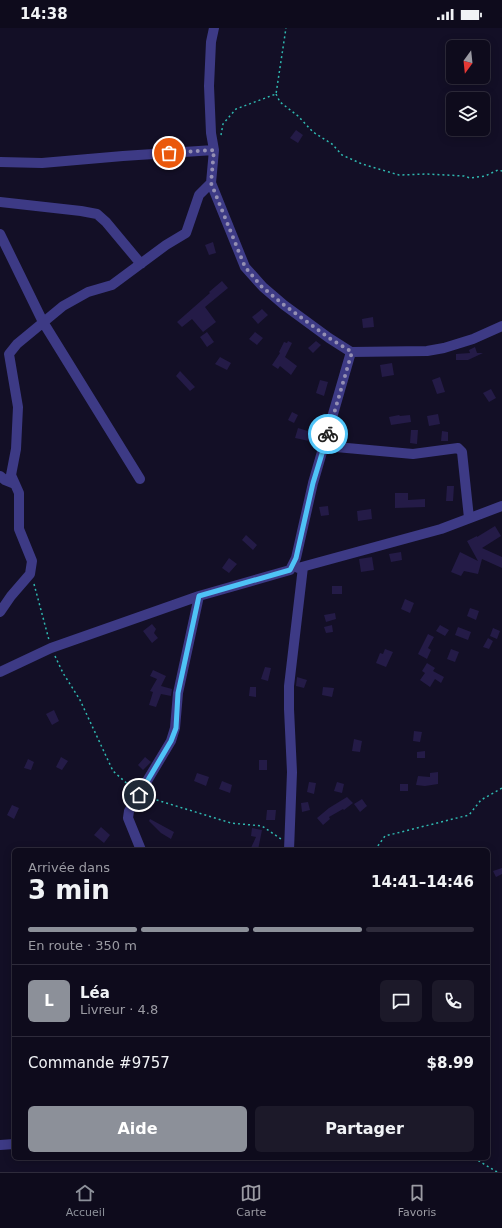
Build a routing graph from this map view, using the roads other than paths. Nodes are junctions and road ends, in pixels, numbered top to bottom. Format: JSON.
{"nodes":[{"id":1,"x":214,"y":28,"type":"edge"},
{"id":2,"x":214,"y":150,"type":"junction"},
{"id":3,"x":0,"y":162,"type":"edge"},
{"id":4,"x":211,"y":183,"type":"junction"},
{"id":5,"x":0,"y":202,"type":"edge"},
{"id":6,"x":0,"y":234,"type":"edge"},
{"id":7,"x":141,"y":264,"type":"junction"},
{"id":8,"x":43,"y":322,"type":"junction"},
{"id":9,"x":502,"y":326,"type":"edge"},
{"id":10,"x":352,"y":352,"type":"junction"},
{"id":11,"x":5,"y":354,"type":"edge"},
{"id":12,"x":324,"y":446,"type":"junction"},
{"id":13,"x":0,"y":476,"type":"edge"},
{"id":14,"x":140,"y":479,"type":"dead end"},
{"id":15,"x":15,"y":484,"type":"junction"},
{"id":16,"x":502,"y":506,"type":"edge"},
{"id":17,"x":469,"y":518,"type":"junction"},
{"id":18,"x":303,"y":567,"type":"junction"},
{"id":19,"x":290,"y":570,"type":"junction"},
{"id":20,"x":199,"y":596,"type":"junction"},
{"id":21,"x":0,"y":612,"type":"edge"},
{"id":22,"x":0,"y":672,"type":"edge"},
{"id":23,"x":140,"y":848,"type":"edge"},
{"id":24,"x":289,"y":848,"type":"edge"},
{"id":25,"x":12,"y":1144,"type":"edge"},
{"id":26,"x":0,"y":1145,"type":"edge"}],
"edges":[{"from":1,"to":2,"type":"street"},
{"from":2,"to":3,"type":"street"},
{"from":2,"to":4,"type":"street"},
{"from":4,"to":7,"type":"street"},
{"from":4,"to":10,"type":"street"},
{"from":5,"to":7,"type":"street"},
{"from":6,"to":8,"type":"street"},
{"from":7,"to":8,"type":"street"},
{"from":8,"to":11,"type":"street"},
{"from":8,"to":14,"type":"street"},
{"from":9,"to":10,"type":"street"},
{"from":10,"to":12,"type":"street"},
{"from":11,"to":15,"type":"street"},
{"from":12,"to":17,"type":"street"},
{"from":12,"to":19,"type":"street"},
{"from":13,"to":15,"type":"street"},
{"from":15,"to":21,"type":"street"},
{"from":16,"to":17,"type":"street"},
{"from":17,"to":18,"type":"street"},
{"from":18,"to":19,"type":"street"},
{"from":18,"to":24,"type":"street"},
{"from":19,"to":20,"type":"street"},
{"from":20,"to":22,"type":"street"},
{"from":20,"to":23,"type":"street"},
{"from":25,"to":26,"type":"street"}]}
